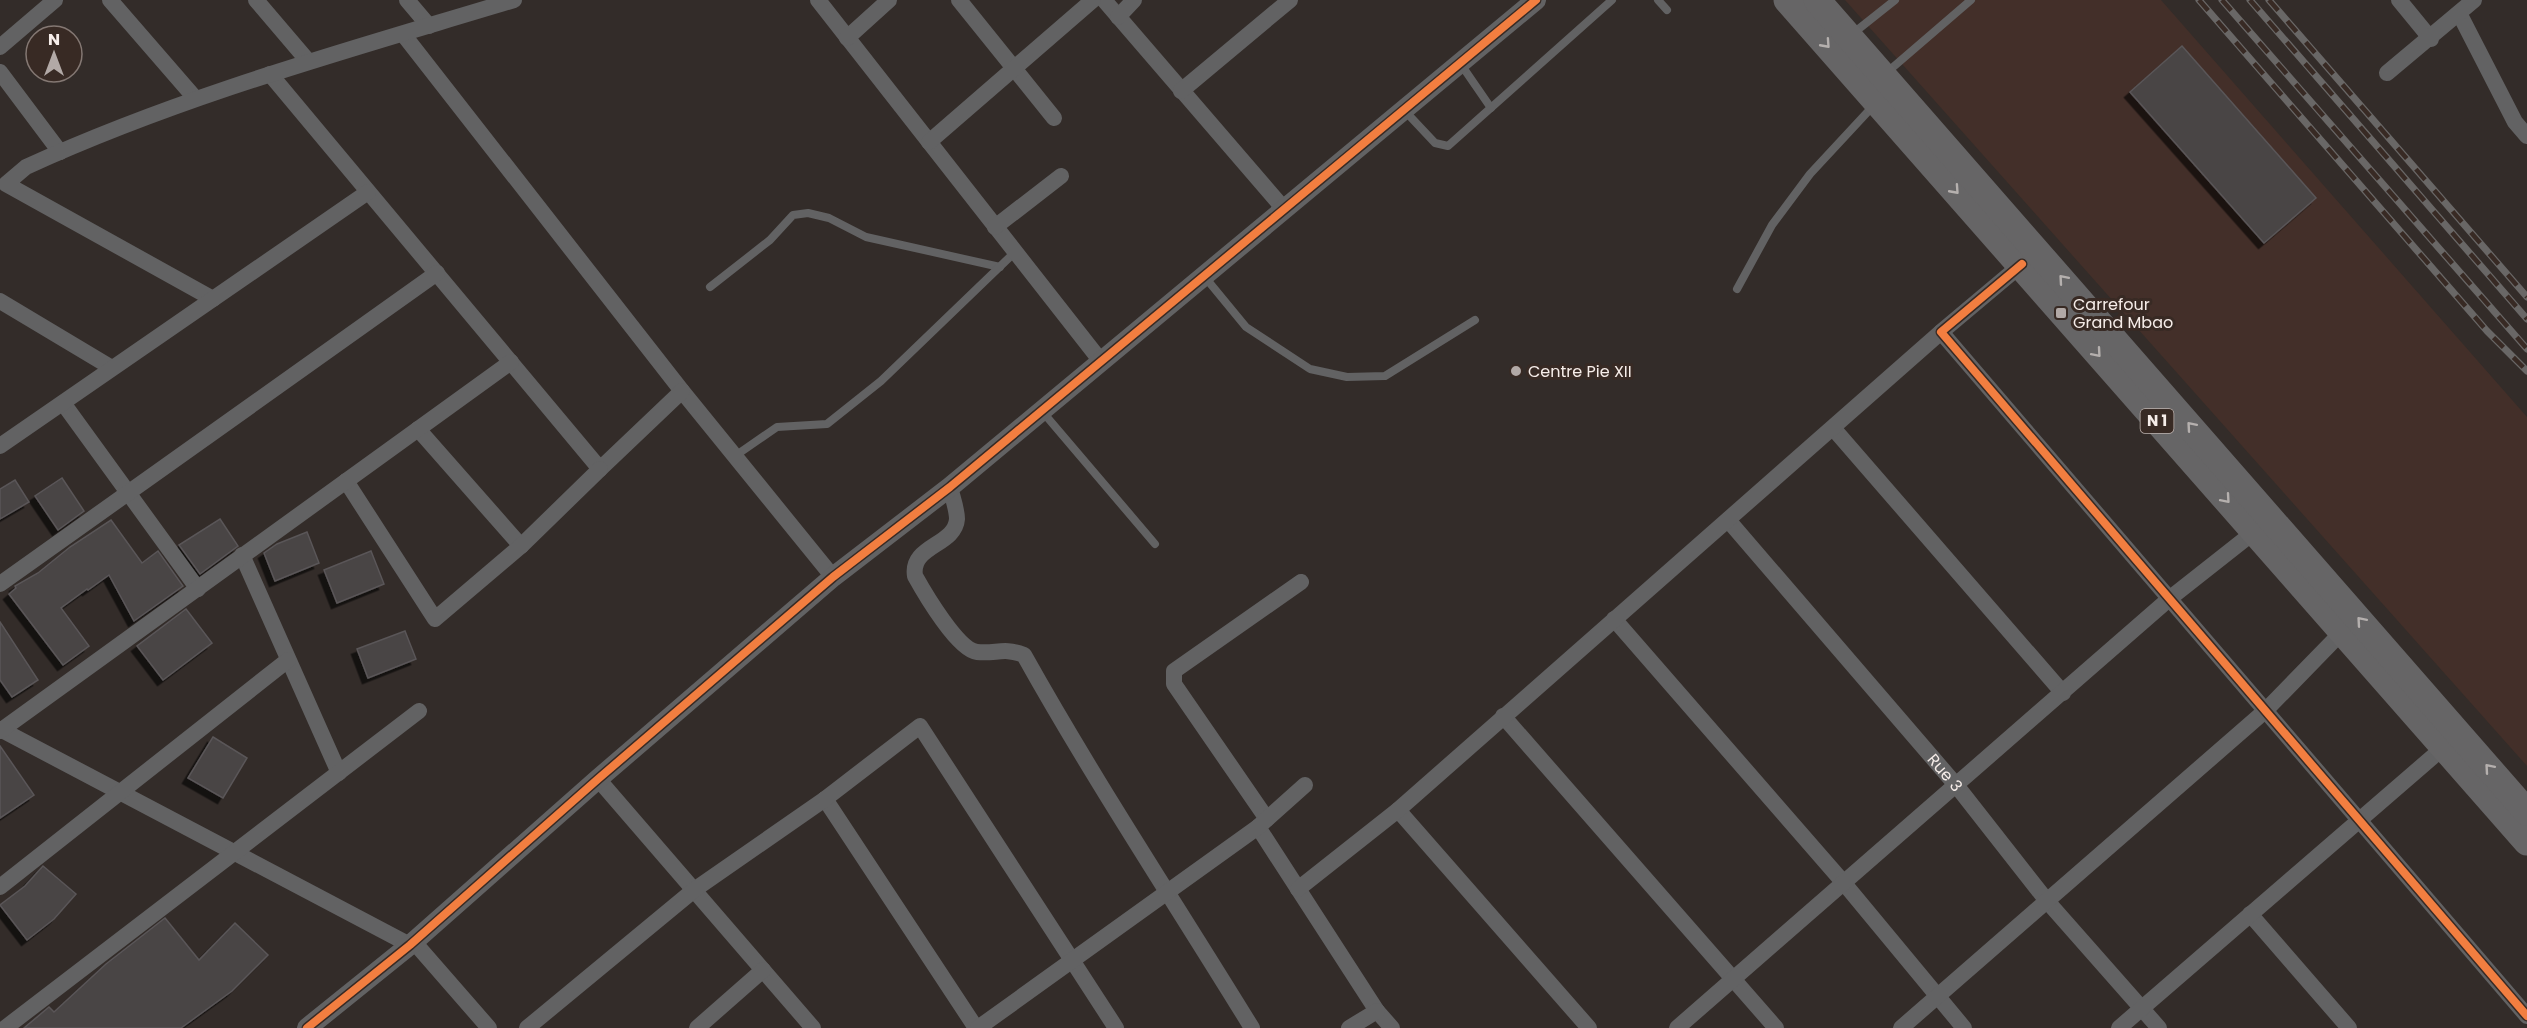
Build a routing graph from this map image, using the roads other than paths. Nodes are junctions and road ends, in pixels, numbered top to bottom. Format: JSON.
{"nodes":[{"id":1,"x":55,"y":0,"type":"edge"},
{"id":2,"x":110,"y":0,"type":"edge"},
{"id":3,"x":256,"y":0,"type":"edge"},
{"id":4,"x":407,"y":0,"type":"edge"},
{"id":5,"x":514,"y":0,"type":"edge"},
{"id":6,"x":818,"y":0,"type":"edge"},
{"id":7,"x":889,"y":0,"type":"edge"},
{"id":8,"x":959,"y":0,"type":"edge"},
{"id":9,"x":1093,"y":0,"type":"edge"},
{"id":10,"x":1104,"y":0,"type":"edge"},
{"id":11,"x":1134,"y":0,"type":"edge"},
{"id":12,"x":1290,"y":0,"type":"edge"},
{"id":13,"x":1612,"y":0,"type":"edge"},
{"id":14,"x":1658,"y":0,"type":"edge"},
{"id":15,"x":1787,"y":0,"type":"edge"},
{"id":16,"x":1818,"y":0,"type":"edge"},
{"id":17,"x":1895,"y":0,"type":"edge"},
{"id":18,"x":1971,"y":0,"type":"edge"},
{"id":19,"x":2399,"y":0,"type":"edge"},
{"id":20,"x":2474,"y":0,"type":"edge"},
{"id":21,"x":1525,"y":3,"type":"edge"},
{"id":22,"x":1667,"y":10,"type":"dead end"},
{"id":23,"x":2459,"y":13,"type":"junction"},
{"id":24,"x":1118,"y":17,"type":"junction"},
{"id":25,"x":429,"y":26,"type":"junction"},
{"id":26,"x":403,"y":34,"type":"junction"},
{"id":27,"x":1850,"y":35,"type":"junction"},
{"id":28,"x":848,"y":38,"type":"junction"},
{"id":29,"x":2431,"y":39,"type":"junction"},
{"id":30,"x":0,"y":47,"type":"edge"},
{"id":31,"x":308,"y":61,"type":"junction"},
{"id":32,"x":1460,"y":63,"type":"junction"},
{"id":33,"x":1014,"y":69,"type":"junction"},
{"id":34,"x":0,"y":72,"type":"edge"},
{"id":35,"x":2387,"y":73,"type":"dead end"},
{"id":36,"x":270,"y":74,"type":"junction"},
{"id":37,"x":1885,"y":75,"type":"junction"},
{"id":38,"x":1181,"y":91,"type":"junction"},
{"id":39,"x":195,"y":98,"type":"junction"},
{"id":40,"x":1877,"y":101,"type":"junction"},
{"id":41,"x":1491,"y":108,"type":"junction"},
{"id":42,"x":1404,"y":110,"type":"junction"},
{"id":43,"x":1054,"y":118,"type":"dead end"},
{"id":44,"x":2527,"y":136,"type":"edge"},
{"id":45,"x":929,"y":142,"type":"junction"},
{"id":46,"x":60,"y":152,"type":"junction"},
{"id":47,"x":1061,"y":176,"type":"dead end"},
{"id":48,"x":368,"y":192,"type":"junction"},
{"id":49,"x":1284,"y":209,"type":"junction"},
{"id":50,"x":995,"y":227,"type":"junction"},
{"id":51,"x":1015,"y":252,"type":"junction"},
{"id":52,"x":2022,"y":264,"type":"junction"},
{"id":53,"x":1000,"y":267,"type":"junction"},
{"id":54,"x":436,"y":273,"type":"junction"},
{"id":55,"x":1203,"y":276,"type":"junction"},
{"id":56,"x":710,"y":287,"type":"dead end"},
{"id":57,"x":1737,"y":289,"type":"dead end"},
{"id":58,"x":213,"y":299,"type":"junction"},
{"id":59,"x":0,"y":301,"type":"edge"},
{"id":60,"x":1475,"y":320,"type":"dead end"},
{"id":61,"x":1941,"y":332,"type":"junction"},
{"id":62,"x":1100,"y":360,"type":"junction"},
{"id":63,"x":511,"y":362,"type":"junction"},
{"id":64,"x":112,"y":369,"type":"junction"},
{"id":65,"x":682,"y":391,"type":"junction"},
{"id":66,"x":63,"y":403,"type":"junction"},
{"id":67,"x":1041,"y":410,"type":"junction"},
{"id":68,"x":1833,"y":428,"type":"junction"},
{"id":69,"x":418,"y":429,"type":"junction"},
{"id":70,"x":4,"y":439,"type":"edge"},
{"id":71,"x":735,"y":456,"type":"junction"},
{"id":72,"x":600,"y":469,"type":"junction"},
{"id":73,"x":346,"y":481,"type":"junction"},
{"id":74,"x":950,"y":487,"type":"junction"},
{"id":75,"x":129,"y":494,"type":"junction"},
{"id":76,"x":1728,"y":520,"type":"junction"},
{"id":77,"x":2254,"y":532,"type":"junction"},
{"id":78,"x":1155,"y":544,"type":"dead end"},
{"id":79,"x":521,"y":546,"type":"junction"},
{"id":80,"x":242,"y":555,"type":"junction"},
{"id":81,"x":833,"y":577,"type":"junction"},
{"id":82,"x":1301,"y":582,"type":"dead end"},
{"id":83,"x":0,"y":584,"type":"edge"},
{"id":84,"x":198,"y":589,"type":"junction"},
{"id":85,"x":2169,"y":599,"type":"junction"},
{"id":86,"x":1614,"y":619,"type":"junction"},
{"id":87,"x":2342,"y":632,"type":"junction"},
{"id":88,"x":288,"y":660,"type":"junction"},
{"id":89,"x":2063,"y":693,"type":"junction"},
{"id":90,"x":419,"y":711,"type":"dead end"},
{"id":91,"x":2265,"y":711,"type":"junction"},
{"id":92,"x":1503,"y":716,"type":"junction"},
{"id":93,"x":0,"y":730,"type":"edge"},
{"id":94,"x":2444,"y":747,"type":"junction"},
{"id":95,"x":339,"y":773,"type":"junction"},
{"id":96,"x":598,"y":779,"type":"junction"},
{"id":97,"x":1305,"y":785,"type":"dead end"},
{"id":98,"x":1956,"y":786,"type":"junction"},
{"id":99,"x":119,"y":792,"type":"junction"},
{"id":100,"x":825,"y":799,"type":"junction"},
{"id":101,"x":1398,"y":810,"type":"junction"},
{"id":102,"x":2527,"y":812,"type":"edge"},
{"id":103,"x":2360,"y":820,"type":"junction"},
{"id":104,"x":1262,"y":823,"type":"junction"},
{"id":105,"x":2527,"y":842,"type":"edge"},
{"id":106,"x":234,"y":853,"type":"junction"},
{"id":107,"x":1843,"y":882,"type":"junction"},
{"id":108,"x":0,"y":887,"type":"edge"},
{"id":109,"x":1298,"y":889,"type":"junction"},
{"id":110,"x":694,"y":891,"type":"junction"},
{"id":111,"x":1169,"y":891,"type":"junction"},
{"id":112,"x":2047,"y":901,"type":"junction"},
{"id":113,"x":2250,"y":914,"type":"junction"},
{"id":114,"x":412,"y":944,"type":"junction"},
{"id":115,"x":1073,"y":960,"type":"junction"},
{"id":116,"x":762,"y":970,"type":"junction"},
{"id":117,"x":1732,"y":979,"type":"junction"},
{"id":118,"x":1938,"y":998,"type":"junction"},
{"id":119,"x":2142,"y":1009,"type":"junction"},
{"id":120,"x":1377,"y":1011,"type":"junction"},
{"id":121,"x":2527,"y":1016,"type":"edge"},
{"id":122,"x":5,"y":1028,"type":"edge"},
{"id":123,"x":307,"y":1028,"type":"edge"},
{"id":124,"x":489,"y":1028,"type":"edge"},
{"id":125,"x":527,"y":1028,"type":"edge"},
{"id":126,"x":697,"y":1028,"type":"edge"},
{"id":127,"x":813,"y":1028,"type":"edge"},
{"id":128,"x":977,"y":1028,"type":"edge"},
{"id":129,"x":1116,"y":1028,"type":"edge"},
{"id":130,"x":1252,"y":1028,"type":"edge"},
{"id":131,"x":1348,"y":1028,"type":"edge"},
{"id":132,"x":1392,"y":1028,"type":"edge"},
{"id":133,"x":1589,"y":1028,"type":"edge"},
{"id":134,"x":1677,"y":1028,"type":"edge"},
{"id":135,"x":1776,"y":1028,"type":"edge"},
{"id":136,"x":1901,"y":1028,"type":"edge"},
{"id":137,"x":1964,"y":1028,"type":"edge"},
{"id":138,"x":2119,"y":1028,"type":"edge"},
{"id":139,"x":2159,"y":1028,"type":"edge"},
{"id":140,"x":2349,"y":1028,"type":"edge"}],
"edges":[{"from":1,"to":30,"type":"street"},
{"from":2,"to":39,"type":"street"},
{"from":3,"to":31,"type":"street"},
{"from":4,"to":25,"type":"street"},
{"from":5,"to":25,"type":"street"},
{"from":6,"to":28,"type":"street"},
{"from":7,"to":28,"type":"street"},
{"from":8,"to":33,"type":"street"},
{"from":9,"to":33,"type":"street"},
{"from":10,"to":24,"type":"street"},
{"from":11,"to":24,"type":"street"},
{"from":12,"to":38,"type":"street"},
{"from":13,"to":41,"type":"lane"},
{"from":14,"to":22,"type":"lane"},
{"from":15,"to":40,"type":"highway","number":"N 1","one_way":true},
{"from":16,"to":27,"type":"highway","number":"N 1"},
{"from":17,"to":27,"type":"lane"},
{"from":18,"to":37,"type":"lane"},
{"from":19,"to":29,"type":"street"},
{"from":20,"to":23,"type":"street"},
{"from":21,"to":32,"type":"street"},
{"from":23,"to":29,"type":"street"},
{"from":23,"to":44,"type":"street"},
{"from":24,"to":38,"type":"street"},
{"from":25,"to":26,"type":"street"},
{"from":26,"to":31,"type":"street"},
{"from":26,"to":65,"type":"street"},
{"from":27,"to":37,"type":"highway","number":"N 1"},
{"from":28,"to":45,"type":"street"},
{"from":29,"to":35,"type":"street"},
{"from":31,"to":36,"type":"street"},
{"from":32,"to":41,"type":"lane"},
{"from":32,"to":42,"type":"street"},
{"from":33,"to":43,"type":"street"},
{"from":33,"to":45,"type":"street"},
{"from":34,"to":46,"type":"street"},
{"from":36,"to":39,"type":"street"},
{"from":36,"to":48,"type":"street"},
{"from":102,"to":37,"type":"highway","number":"N 1","one_way":true},
{"from":38,"to":49,"type":"street"},
{"from":39,"to":46,"type":"street"},
{"from":40,"to":52,"type":"highway","number":"N 1","one_way":true},
{"from":40,"to":57,"type":"lane"},
{"from":41,"to":42,"type":"lane"},
{"from":42,"to":49,"type":"street"},
{"from":45,"to":50,"type":"street"},
{"from":46,"to":58,"type":"street"},
{"from":47,"to":50,"type":"street"},
{"from":48,"to":54,"type":"street"},
{"from":48,"to":58,"type":"street"},
{"from":49,"to":55,"type":"street"},
{"from":50,"to":51,"type":"street"},
{"from":51,"to":53,"type":"lane"},
{"from":51,"to":62,"type":"street"},
{"from":52,"to":61,"type":"street"},
{"from":52,"to":77,"type":"highway","number":"N 1","one_way":true},
{"from":53,"to":56,"type":"lane"},
{"from":53,"to":71,"type":"lane"},
{"from":54,"to":63,"type":"street"},
{"from":54,"to":75,"type":"street"},
{"from":55,"to":60,"type":"lane"},
{"from":55,"to":62,"type":"street"},
{"from":58,"to":64,"type":"street"},
{"from":59,"to":64,"type":"street"},
{"from":61,"to":68,"type":"street"},
{"from":61,"to":85,"type":"street"},
{"from":62,"to":67,"type":"street"},
{"from":63,"to":69,"type":"street"},
{"from":63,"to":72,"type":"street"},
{"from":64,"to":66,"type":"street"},
{"from":65,"to":71,"type":"street"},
{"from":65,"to":72,"type":"street"},
{"from":66,"to":70,"type":"street"},
{"from":66,"to":75,"type":"street"},
{"from":67,"to":74,"type":"street"},
{"from":67,"to":78,"type":"lane"},
{"from":68,"to":76,"type":"street"},
{"from":68,"to":89,"type":"street"},
{"from":69,"to":73,"type":"street"},
{"from":69,"to":79,"type":"street"},
{"from":71,"to":81,"type":"street"},
{"from":72,"to":79,"type":"street"},
{"from":73,"to":79,"type":"street"},
{"from":73,"to":80,"type":"street"},
{"from":74,"to":81,"type":"street"},
{"from":74,"to":111,"type":"street"},
{"from":75,"to":83,"type":"street"},
{"from":75,"to":84,"type":"street"},
{"from":76,"to":86,"type":"street"},
{"from":76,"to":98,"type":"street","name":"Rue 3"},
{"from":77,"to":85,"type":"street"},
{"from":77,"to":87,"type":"highway","number":"N 1"},
{"from":80,"to":84,"type":"street"},
{"from":80,"to":88,"type":"street"},
{"from":81,"to":96,"type":"street"},
{"from":82,"to":104,"type":"street"},
{"from":84,"to":93,"type":"street"},
{"from":85,"to":89,"type":"street"},
{"from":85,"to":91,"type":"street"},
{"from":86,"to":92,"type":"street"},
{"from":86,"to":107,"type":"street"},
{"from":87,"to":91,"type":"street"},
{"from":87,"to":94,"type":"highway","number":"N 1"},
{"from":88,"to":95,"type":"street"},
{"from":88,"to":99,"type":"street"},
{"from":89,"to":98,"type":"street"},
{"from":90,"to":95,"type":"street"},
{"from":91,"to":103,"type":"street"},
{"from":91,"to":112,"type":"street"},
{"from":92,"to":101,"type":"street"},
{"from":92,"to":117,"type":"street"},
{"from":93,"to":99,"type":"street"},
{"from":94,"to":103,"type":"street"},
{"from":94,"to":105,"type":"highway","number":"N 1"},
{"from":95,"to":106,"type":"street"},
{"from":96,"to":110,"type":"street"},
{"from":96,"to":114,"type":"street"},
{"from":97,"to":104,"type":"street"},
{"from":98,"to":107,"type":"street"},
{"from":98,"to":112,"type":"street","name":"Rue 3"},
{"from":99,"to":106,"type":"street"},
{"from":99,"to":108,"type":"street"},
{"from":100,"to":110,"type":"street"},
{"from":100,"to":115,"type":"street"},
{"from":100,"to":128,"type":"street"},
{"from":101,"to":109,"type":"street"},
{"from":101,"to":133,"type":"street"},
{"from":103,"to":113,"type":"street"},
{"from":103,"to":121,"type":"street"},
{"from":104,"to":109,"type":"street"},
{"from":104,"to":111,"type":"street"},
{"from":106,"to":114,"type":"street"},
{"from":106,"to":122,"type":"street"},
{"from":107,"to":117,"type":"street"},
{"from":107,"to":118,"type":"street"},
{"from":109,"to":120,"type":"street"},
{"from":110,"to":116,"type":"street"},
{"from":110,"to":125,"type":"street"},
{"from":111,"to":115,"type":"street"},
{"from":111,"to":130,"type":"street"},
{"from":112,"to":118,"type":"street"},
{"from":112,"to":119,"type":"street","name":"Rue 3"},
{"from":113,"to":119,"type":"street"},
{"from":113,"to":140,"type":"street"},
{"from":114,"to":123,"type":"street"},
{"from":114,"to":124,"type":"street"},
{"from":115,"to":128,"type":"street"},
{"from":115,"to":129,"type":"street"},
{"from":116,"to":126,"type":"street"},
{"from":116,"to":127,"type":"street"},
{"from":117,"to":134,"type":"street"},
{"from":117,"to":135,"type":"street"},
{"from":118,"to":136,"type":"street"},
{"from":118,"to":137,"type":"street"},
{"from":119,"to":138,"type":"street"},
{"from":119,"to":139,"type":"street","name":"Rue 3"},
{"from":120,"to":131,"type":"street"},
{"from":120,"to":132,"type":"street"}]}
